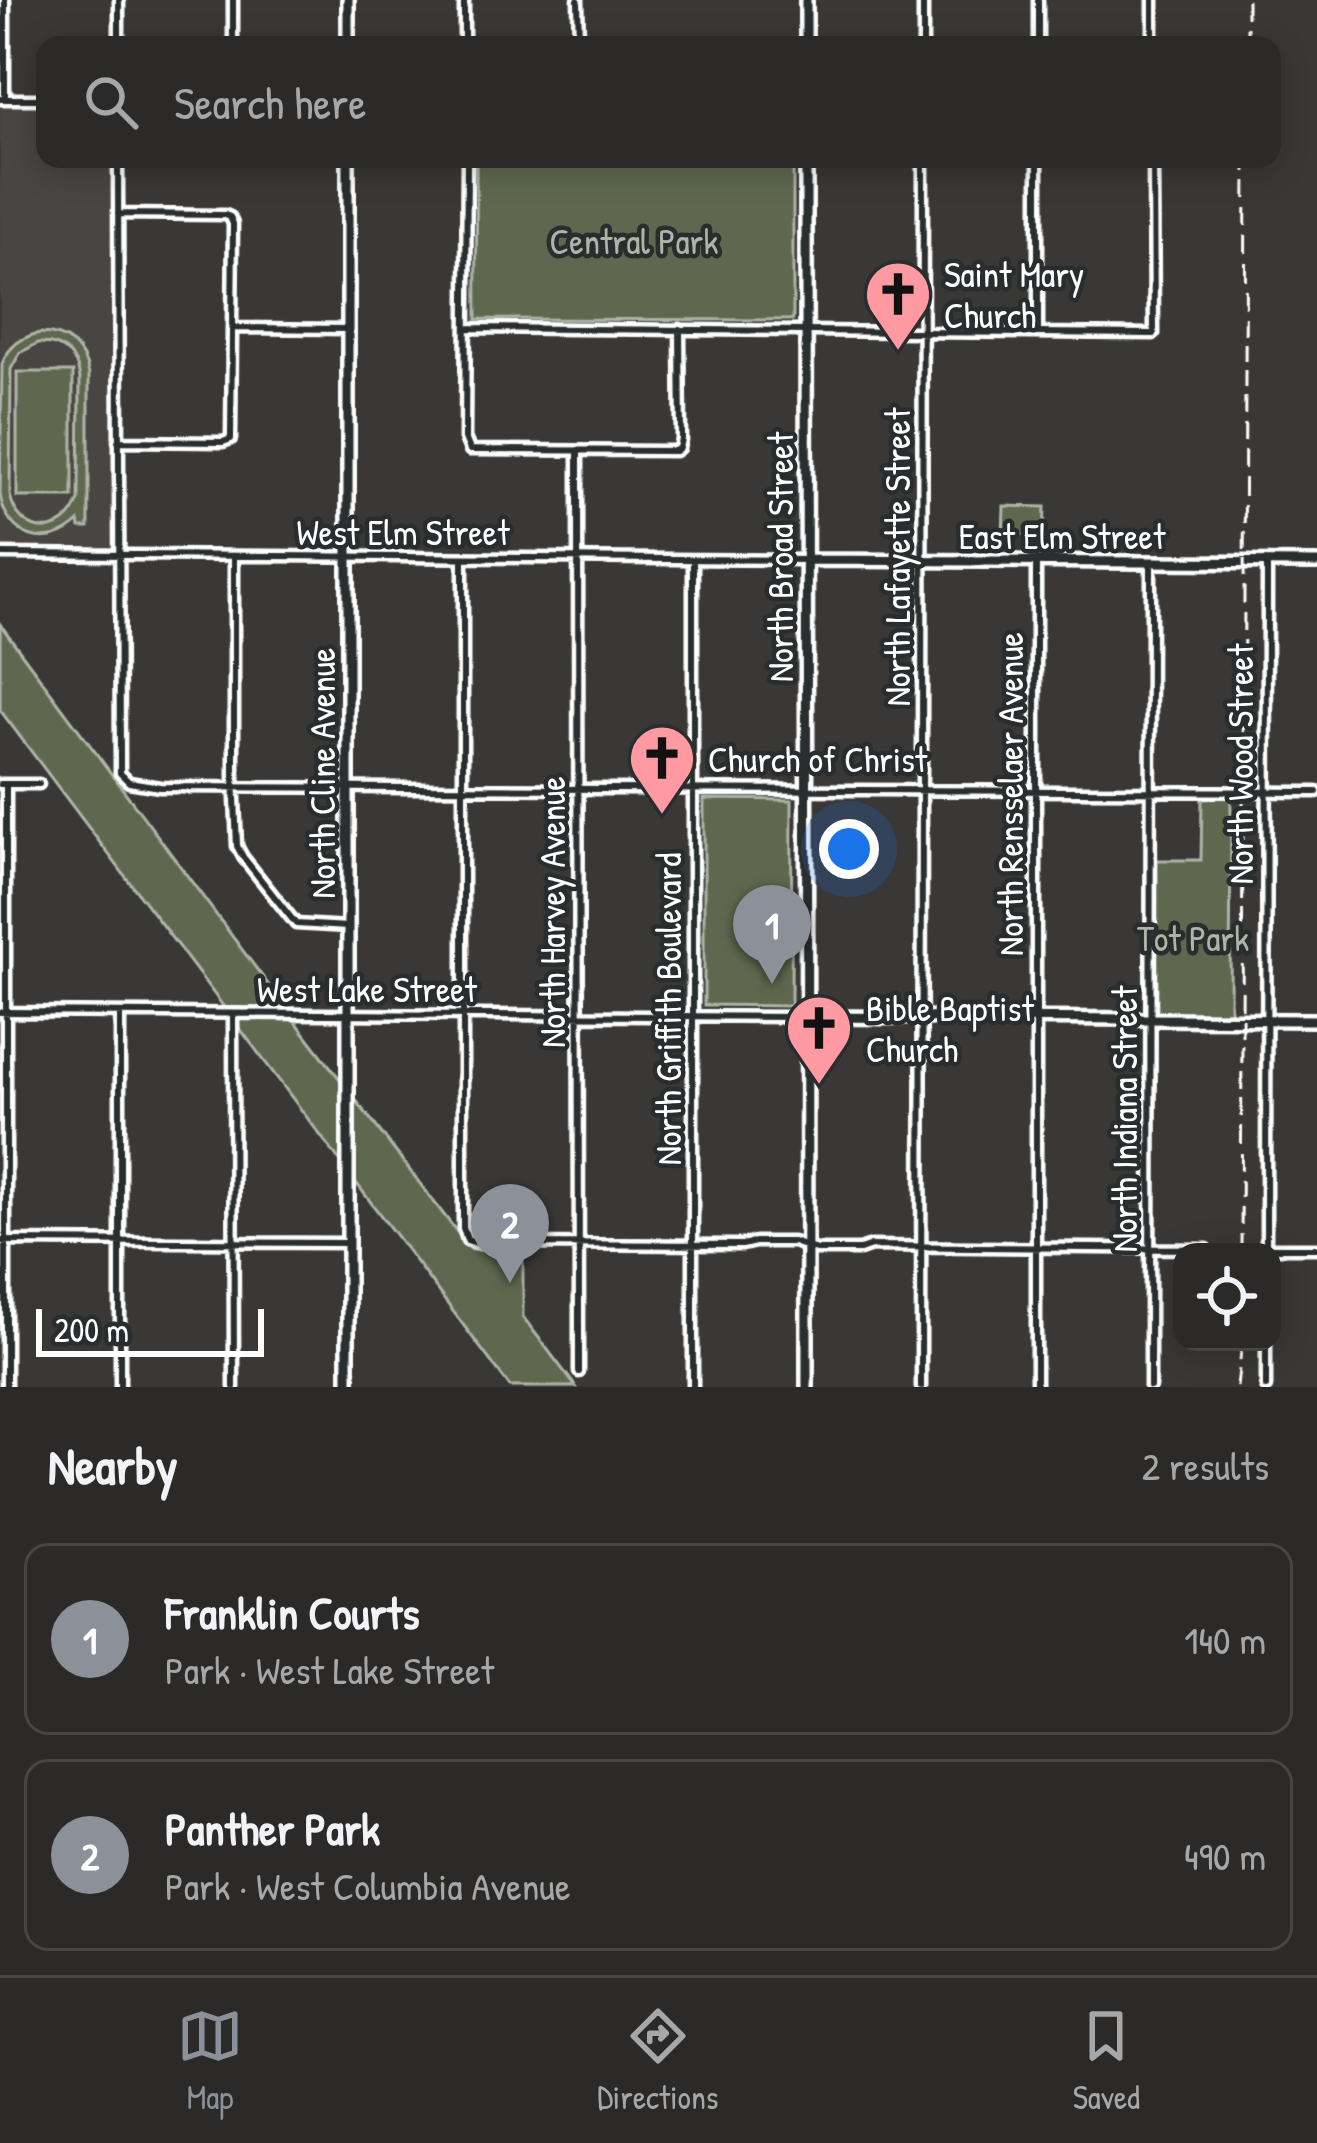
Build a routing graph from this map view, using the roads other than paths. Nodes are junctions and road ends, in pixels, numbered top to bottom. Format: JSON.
{"nodes":[{"id":1,"x":5,"y":0,"type":"edge"},
{"id":2,"x":119,"y":0,"type":"edge"},
{"id":3,"x":233,"y":0,"type":"edge"},
{"id":4,"x":348,"y":0,"type":"edge"},
{"id":5,"x":464,"y":0,"type":"edge"},
{"id":6,"x":578,"y":0,"type":"edge"},
{"id":7,"x":806,"y":0,"type":"edge"},
{"id":8,"x":923,"y":0,"type":"edge"},
{"id":9,"x":1038,"y":0,"type":"edge"},
{"id":10,"x":1154,"y":0,"type":"edge"},
{"id":11,"x":119,"y":36,"type":"edge"},
{"id":12,"x":233,"y":36,"type":"edge"},
{"id":13,"x":348,"y":36,"type":"edge"},
{"id":14,"x":464,"y":36,"type":"edge"},
{"id":15,"x":579,"y":36,"type":"edge"},
{"id":16,"x":806,"y":36,"type":"edge"},
{"id":17,"x":923,"y":36,"type":"edge"},
{"id":18,"x":1038,"y":36,"type":"edge"},
{"id":19,"x":1153,"y":36,"type":"edge"},
{"id":20,"x":2,"y":99,"type":"edge"},
{"id":21,"x":36,"y":99,"type":"edge"},
{"id":22,"x":118,"y":168,"type":"edge"},
{"id":23,"x":348,"y":168,"type":"edge"},
{"id":24,"x":467,"y":168,"type":"edge"},
{"id":25,"x":806,"y":168,"type":"edge"},
{"id":26,"x":923,"y":168,"type":"edge"},
{"id":27,"x":1038,"y":168,"type":"edge"},
{"id":28,"x":1153,"y":168,"type":"edge"},
{"id":29,"x":118,"y":214,"type":"junction"},
{"id":30,"x":232,"y":328,"type":"junction"},
{"id":31,"x":467,"y":328,"type":"junction"},
{"id":32,"x":680,"y":328,"type":"junction"},
{"id":33,"x":348,"y":329,"type":"junction"},
{"id":34,"x":806,"y":332,"type":"junction"},
{"id":35,"x":1038,"y":332,"type":"junction"},
{"id":36,"x":922,"y":333,"type":"junction"},
{"id":37,"x":118,"y":441,"type":"junction"},
{"id":38,"x":578,"y":452,"type":"junction"},
{"id":39,"x":0,"y":554,"type":"edge"},
{"id":40,"x":119,"y":556,"type":"junction"},
{"id":41,"x":234,"y":557,"type":"junction"},
{"id":42,"x":348,"y":558,"type":"junction"},
{"id":43,"x":464,"y":558,"type":"junction"},
{"id":44,"x":578,"y":559,"type":"junction"},
{"id":45,"x":693,"y":560,"type":"junction"},
{"id":46,"x":806,"y":560,"type":"junction"},
{"id":47,"x":922,"y":561,"type":"junction"},
{"id":48,"x":1036,"y":562,"type":"junction"},
{"id":49,"x":1151,"y":562,"type":"junction"},
{"id":50,"x":1267,"y":563,"type":"junction"},
{"id":51,"x":1317,"y":563,"type":"edge"},
{"id":52,"x":3,"y":784,"type":"edge"},
{"id":53,"x":39,"y":784,"type":"dead end"},
{"id":54,"x":349,"y":785,"type":"junction"},
{"id":55,"x":463,"y":786,"type":"junction"},
{"id":56,"x":236,"y":787,"type":"junction"},
{"id":57,"x":578,"y":787,"type":"junction"},
{"id":58,"x":693,"y":788,"type":"junction"},
{"id":59,"x":806,"y":788,"type":"junction"},
{"id":60,"x":923,"y":789,"type":"junction"},
{"id":61,"x":1036,"y":790,"type":"junction"},
{"id":62,"x":1151,"y":791,"type":"junction"},
{"id":63,"x":1267,"y":792,"type":"junction"},
{"id":64,"x":1317,"y":793,"type":"edge"},
{"id":65,"x":348,"y":927,"type":"junction"},
{"id":66,"x":3,"y":1012,"type":"edge"},
{"id":67,"x":120,"y":1012,"type":"junction"},
{"id":68,"x":233,"y":1014,"type":"junction"},
{"id":69,"x":348,"y":1014,"type":"junction"},
{"id":70,"x":463,"y":1015,"type":"junction"},
{"id":71,"x":578,"y":1016,"type":"junction"},
{"id":72,"x":694,"y":1017,"type":"junction"},
{"id":73,"x":806,"y":1017,"type":"junction"},
{"id":74,"x":922,"y":1018,"type":"junction"},
{"id":75,"x":1036,"y":1019,"type":"junction"},
{"id":76,"x":1151,"y":1020,"type":"junction"},
{"id":77,"x":1266,"y":1020,"type":"junction"},
{"id":78,"x":1317,"y":1020,"type":"edge"},
{"id":79,"x":3,"y":1241,"type":"edge"},
{"id":80,"x":120,"y":1241,"type":"junction"},
{"id":81,"x":234,"y":1242,"type":"junction"},
{"id":82,"x":348,"y":1243,"type":"junction"},
{"id":83,"x":1266,"y":1243,"type":"edge"},
{"id":84,"x":579,"y":1244,"type":"junction"},
{"id":85,"x":693,"y":1245,"type":"junction"},
{"id":86,"x":922,"y":1246,"type":"junction"},
{"id":87,"x":807,"y":1247,"type":"junction"},
{"id":88,"x":1036,"y":1247,"type":"junction"},
{"id":89,"x":1150,"y":1248,"type":"junction"},
{"id":90,"x":1173,"y":1248,"type":"edge"},
{"id":91,"x":1317,"y":1248,"type":"edge"},
{"id":92,"x":1281,"y":1249,"type":"edge"},
{"id":93,"x":1266,"y":1351,"type":"edge"},
{"id":94,"x":579,"y":1372,"type":"dead end"},
{"id":95,"x":6,"y":1387,"type":"edge"},
{"id":96,"x":120,"y":1387,"type":"edge"},
{"id":97,"x":234,"y":1387,"type":"edge"},
{"id":98,"x":348,"y":1387,"type":"edge"},
{"id":99,"x":693,"y":1387,"type":"edge"},
{"id":100,"x":807,"y":1387,"type":"edge"},
{"id":101,"x":921,"y":1387,"type":"edge"},
{"id":102,"x":1036,"y":1387,"type":"edge"},
{"id":103,"x":1150,"y":1387,"type":"edge"},
{"id":104,"x":1266,"y":1387,"type":"edge"}],
"edges":[{"from":1,"to":20,"type":"street"},
{"from":2,"to":11,"type":"street"},
{"from":3,"to":12,"type":"street"},
{"from":4,"to":13,"type":"street"},
{"from":5,"to":14,"type":"street"},
{"from":6,"to":15,"type":"street"},
{"from":7,"to":16,"type":"street"},
{"from":8,"to":17,"type":"street"},
{"from":9,"to":18,"type":"street"},
{"from":10,"to":19,"type":"street"},
{"from":20,"to":21,"type":"street"},
{"from":22,"to":29,"type":"street"},
{"from":23,"to":33,"type":"street","name":"North Cline Avenue"},
{"from":24,"to":31,"type":"street"},
{"from":25,"to":34,"type":"street","name":"North Broad Street"},
{"from":26,"to":36,"type":"street","name":"North Lafayette Street"},
{"from":27,"to":35,"type":"street"},
{"from":28,"to":35,"type":"street"},
{"from":29,"to":30,"type":"street"},
{"from":29,"to":37,"type":"street"},
{"from":30,"to":33,"type":"street"},
{"from":30,"to":37,"type":"street"},
{"from":31,"to":32,"type":"street"},
{"from":31,"to":38,"type":"street"},
{"from":32,"to":34,"type":"street"},
{"from":32,"to":38,"type":"street"},
{"from":33,"to":42,"type":"street","name":"North Cline Avenue"},
{"from":34,"to":36,"type":"street"},
{"from":34,"to":46,"type":"street","name":"North Broad Street"},
{"from":35,"to":36,"type":"street"},
{"from":36,"to":47,"type":"street","name":"North Lafayette Street"},
{"from":37,"to":40,"type":"street"},
{"from":38,"to":44,"type":"street","name":"North Harvey Avenue"},
{"from":39,"to":40,"type":"street","name":"West Elm Street"},
{"from":40,"to":41,"type":"street","name":"West Elm Street"},
{"from":40,"to":56,"type":"street"},
{"from":41,"to":42,"type":"street","name":"West Elm Street"},
{"from":41,"to":56,"type":"street"},
{"from":42,"to":43,"type":"street","name":"West Elm Street"},
{"from":42,"to":54,"type":"street","name":"North Cline Avenue"},
{"from":43,"to":44,"type":"street","name":"West Elm Street"},
{"from":43,"to":55,"type":"street"},
{"from":44,"to":45,"type":"street","name":"West Elm Street"},
{"from":44,"to":57,"type":"street","name":"North Harvey Avenue"},
{"from":45,"to":46,"type":"street","name":"West Elm Street"},
{"from":45,"to":58,"type":"street","name":"North Griffith Boulevard"},
{"from":46,"to":47,"type":"street","name":"East Elm Street"},
{"from":46,"to":59,"type":"street","name":"North Broad Street"},
{"from":47,"to":48,"type":"street","name":"East Elm Street"},
{"from":47,"to":60,"type":"street","name":"North Lafayette Street"},
{"from":48,"to":49,"type":"street","name":"East Elm Street"},
{"from":48,"to":61,"type":"street","name":"North Rensselaer Avenue"},
{"from":49,"to":50,"type":"street","name":"East Elm Street"},
{"from":49,"to":62,"type":"street","name":"North Indiana Street"},
{"from":50,"to":51,"type":"street","name":"East Elm Street"},
{"from":50,"to":63,"type":"street","name":"North Wood Street"},
{"from":52,"to":53,"type":"street"},
{"from":52,"to":66,"type":"street"},
{"from":54,"to":55,"type":"street"},
{"from":54,"to":56,"type":"street"},
{"from":54,"to":65,"type":"street","name":"North Cline Avenue"},
{"from":55,"to":57,"type":"street"},
{"from":55,"to":70,"type":"street"},
{"from":56,"to":65,"type":"street"},
{"from":57,"to":58,"type":"street"},
{"from":57,"to":71,"type":"street","name":"North Harvey Avenue"},
{"from":58,"to":59,"type":"street"},
{"from":58,"to":72,"type":"street","name":"North Griffith Boulevard"},
{"from":59,"to":60,"type":"street"},
{"from":59,"to":73,"type":"street","name":"North Broad Street"},
{"from":60,"to":61,"type":"street"},
{"from":60,"to":74,"type":"street","name":"North Lafayette Street"},
{"from":61,"to":62,"type":"street"},
{"from":61,"to":75,"type":"street","name":"North Rensselaer Avenue"},
{"from":62,"to":63,"type":"street"},
{"from":62,"to":76,"type":"street","name":"North Indiana Street"},
{"from":63,"to":64,"type":"street"},
{"from":63,"to":77,"type":"street","name":"North Wood Street"},
{"from":65,"to":69,"type":"street","name":"North Cline Avenue"},
{"from":66,"to":67,"type":"street","name":"West Lake Street"},
{"from":66,"to":79,"type":"street"},
{"from":67,"to":68,"type":"street","name":"West Lake Street"},
{"from":67,"to":80,"type":"street"},
{"from":68,"to":69,"type":"street","name":"West Lake Street"},
{"from":68,"to":81,"type":"street"},
{"from":69,"to":70,"type":"street","name":"West Lake Street"},
{"from":69,"to":82,"type":"street","name":"North Cline Avenue"},
{"from":70,"to":71,"type":"street","name":"West Lake Street"},
{"from":70,"to":84,"type":"street"},
{"from":71,"to":72,"type":"street","name":"West Lake Street"},
{"from":71,"to":84,"type":"street","name":"North Harvey Avenue"},
{"from":72,"to":73,"type":"street","name":"West Lake Street"},
{"from":72,"to":85,"type":"street","name":"North Griffith Boulevard"},
{"from":73,"to":74,"type":"street"},
{"from":73,"to":87,"type":"street","name":"North Broad Street"},
{"from":74,"to":75,"type":"street"},
{"from":74,"to":86,"type":"street","name":"North Lafayette Street"},
{"from":75,"to":76,"type":"street"},
{"from":75,"to":88,"type":"street","name":"North Rensselaer Avenue"},
{"from":76,"to":77,"type":"street"},
{"from":76,"to":89,"type":"street","name":"North Indiana Street"},
{"from":77,"to":78,"type":"street"},
{"from":77,"to":83,"type":"street","name":"North Wood Street"},
{"from":79,"to":80,"type":"street"},
{"from":79,"to":95,"type":"street"},
{"from":80,"to":81,"type":"street"},
{"from":80,"to":96,"type":"street"},
{"from":81,"to":82,"type":"street"},
{"from":81,"to":97,"type":"street"},
{"from":82,"to":98,"type":"street","name":"North Cline Avenue"},
{"from":84,"to":85,"type":"street"},
{"from":84,"to":94,"type":"street","name":"North Harvey Avenue"},
{"from":85,"to":87,"type":"street"},
{"from":85,"to":99,"type":"street","name":"North Griffith Boulevard"},
{"from":86,"to":87,"type":"street"},
{"from":86,"to":88,"type":"street"},
{"from":86,"to":101,"type":"street","name":"North Lafayette Street"},
{"from":87,"to":100,"type":"street","name":"North Broad Street"},
{"from":88,"to":89,"type":"street"},
{"from":88,"to":102,"type":"street","name":"North Rensselaer Avenue"},
{"from":89,"to":90,"type":"street"},
{"from":89,"to":103,"type":"street","name":"North Indiana Street"},
{"from":91,"to":92,"type":"street"},
{"from":93,"to":104,"type":"street"}]}
